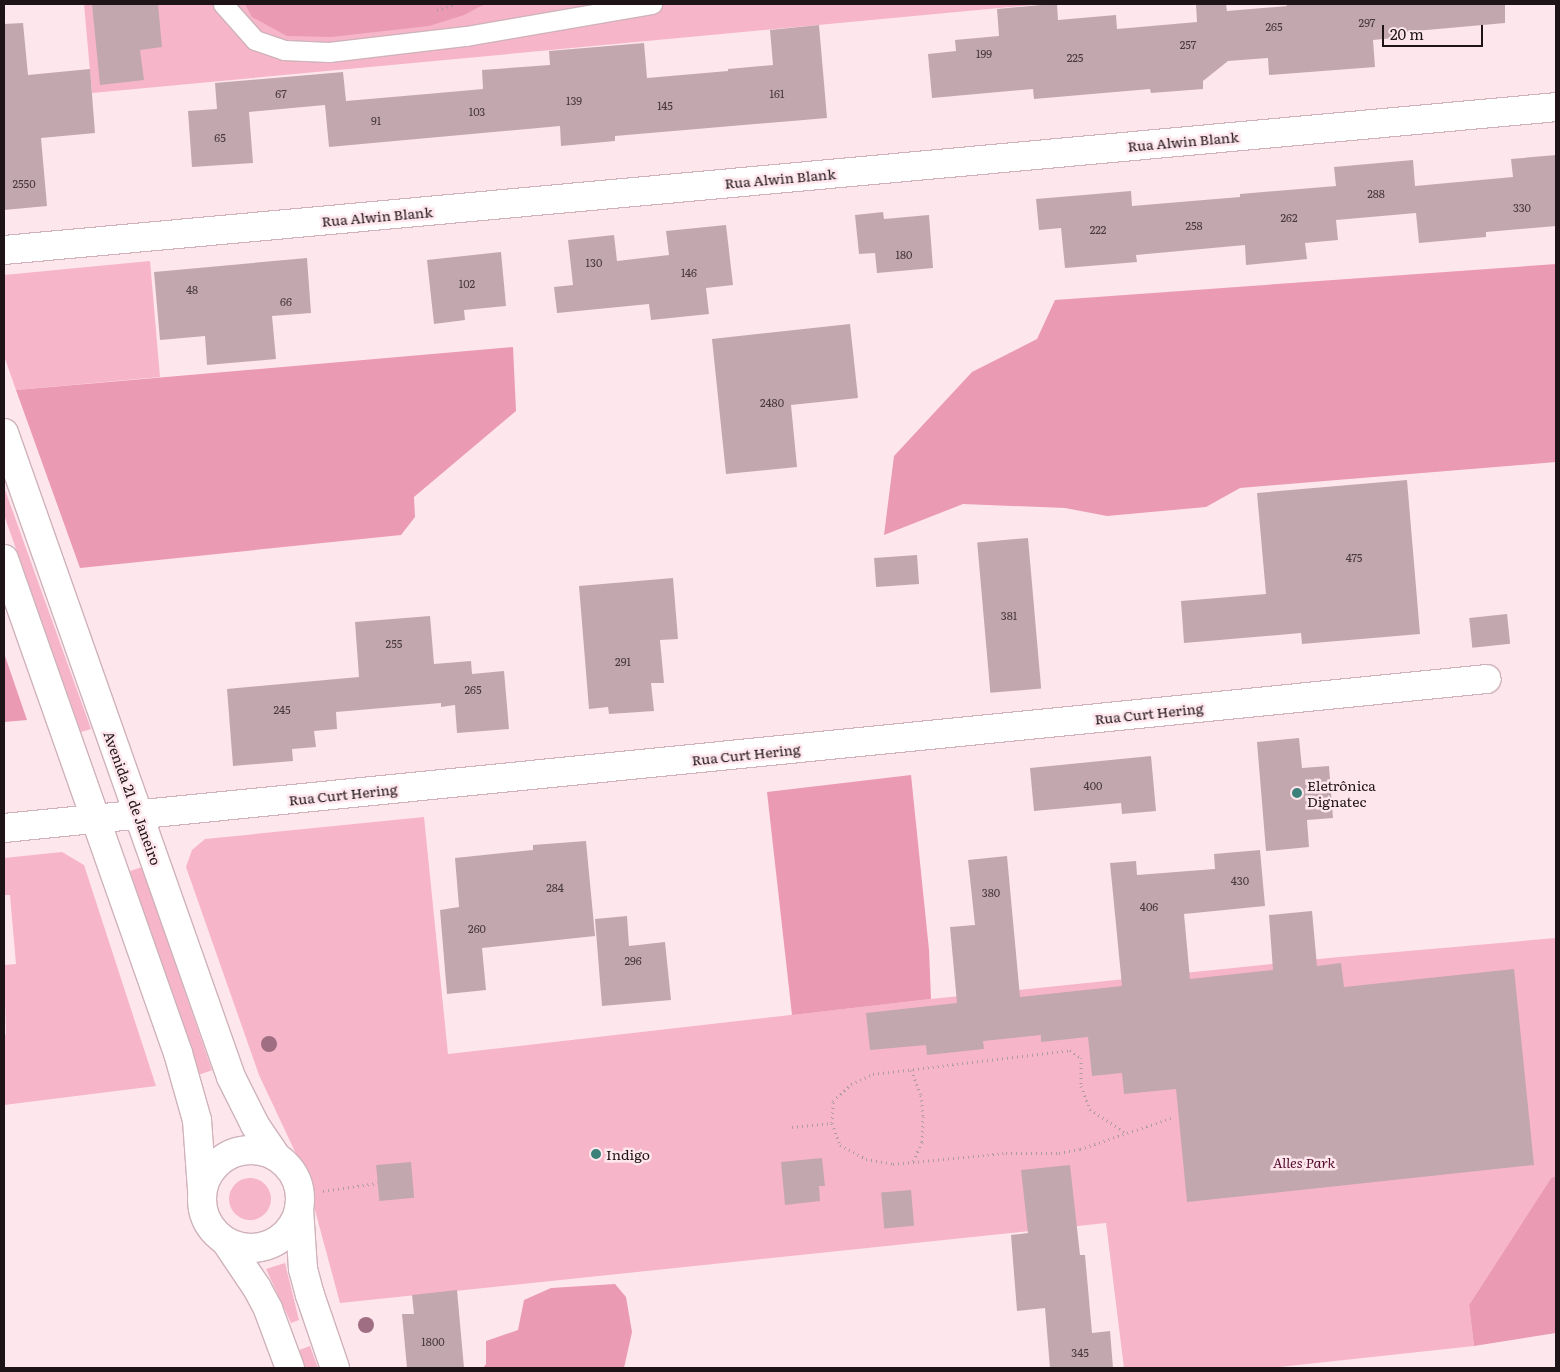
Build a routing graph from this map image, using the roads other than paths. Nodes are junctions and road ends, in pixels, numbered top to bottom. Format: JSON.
{"nodes":[{"id":1,"x":223,"y":4,"type":"edge"},
{"id":2,"x":652,"y":4,"type":"edge"},
{"id":3,"x":1556,"y":107,"type":"edge"},
{"id":4,"x":4,"y":250,"type":"edge"},
{"id":5,"x":4,"y":433,"type":"edge"},
{"id":6,"x":4,"y":559,"type":"edge"},
{"id":7,"x":1487,"y":680,"type":"dead end"},
{"id":8,"x":139,"y":814,"type":"junction"},
{"id":9,"x":96,"y":818,"type":"junction"},
{"id":10,"x":4,"y":828,"type":"edge"},
{"id":11,"x":276,"y":1156,"type":"junction"},
{"id":12,"x":202,"y":1189,"type":"junction"},
{"id":13,"x":300,"y":1202,"type":"junction"},
{"id":14,"x":226,"y":1242,"type":"junction"},
{"id":15,"x":290,"y":1368,"type":"edge"},
{"id":16,"x":335,"y":1368,"type":"edge"}],
"edges":[{"from":1,"to":2,"type":"lane"},
{"from":3,"to":4,"type":"street","name":"Rua Alwin Blank"},
{"from":5,"to":8,"type":"street","name":"Avenida 21 de Janeiro"},
{"from":6,"to":9,"type":"street"},
{"from":7,"to":8,"type":"street","name":"Rua Curt Hering"},
{"from":8,"to":9,"type":"street","name":"Rua Curt Hering"},
{"from":8,"to":11,"type":"street","name":"Avenida 21 de Janeiro"},
{"from":9,"to":10,"type":"street","name":"Rua Curt Hering"},
{"from":9,"to":12,"type":"street"},
{"from":11,"to":12,"type":"street"},
{"from":11,"to":13,"type":"street"},
{"from":12,"to":14,"type":"street"},
{"from":13,"to":14,"type":"street"},
{"from":13,"to":16,"type":"street"},
{"from":14,"to":15,"type":"street"}]}
